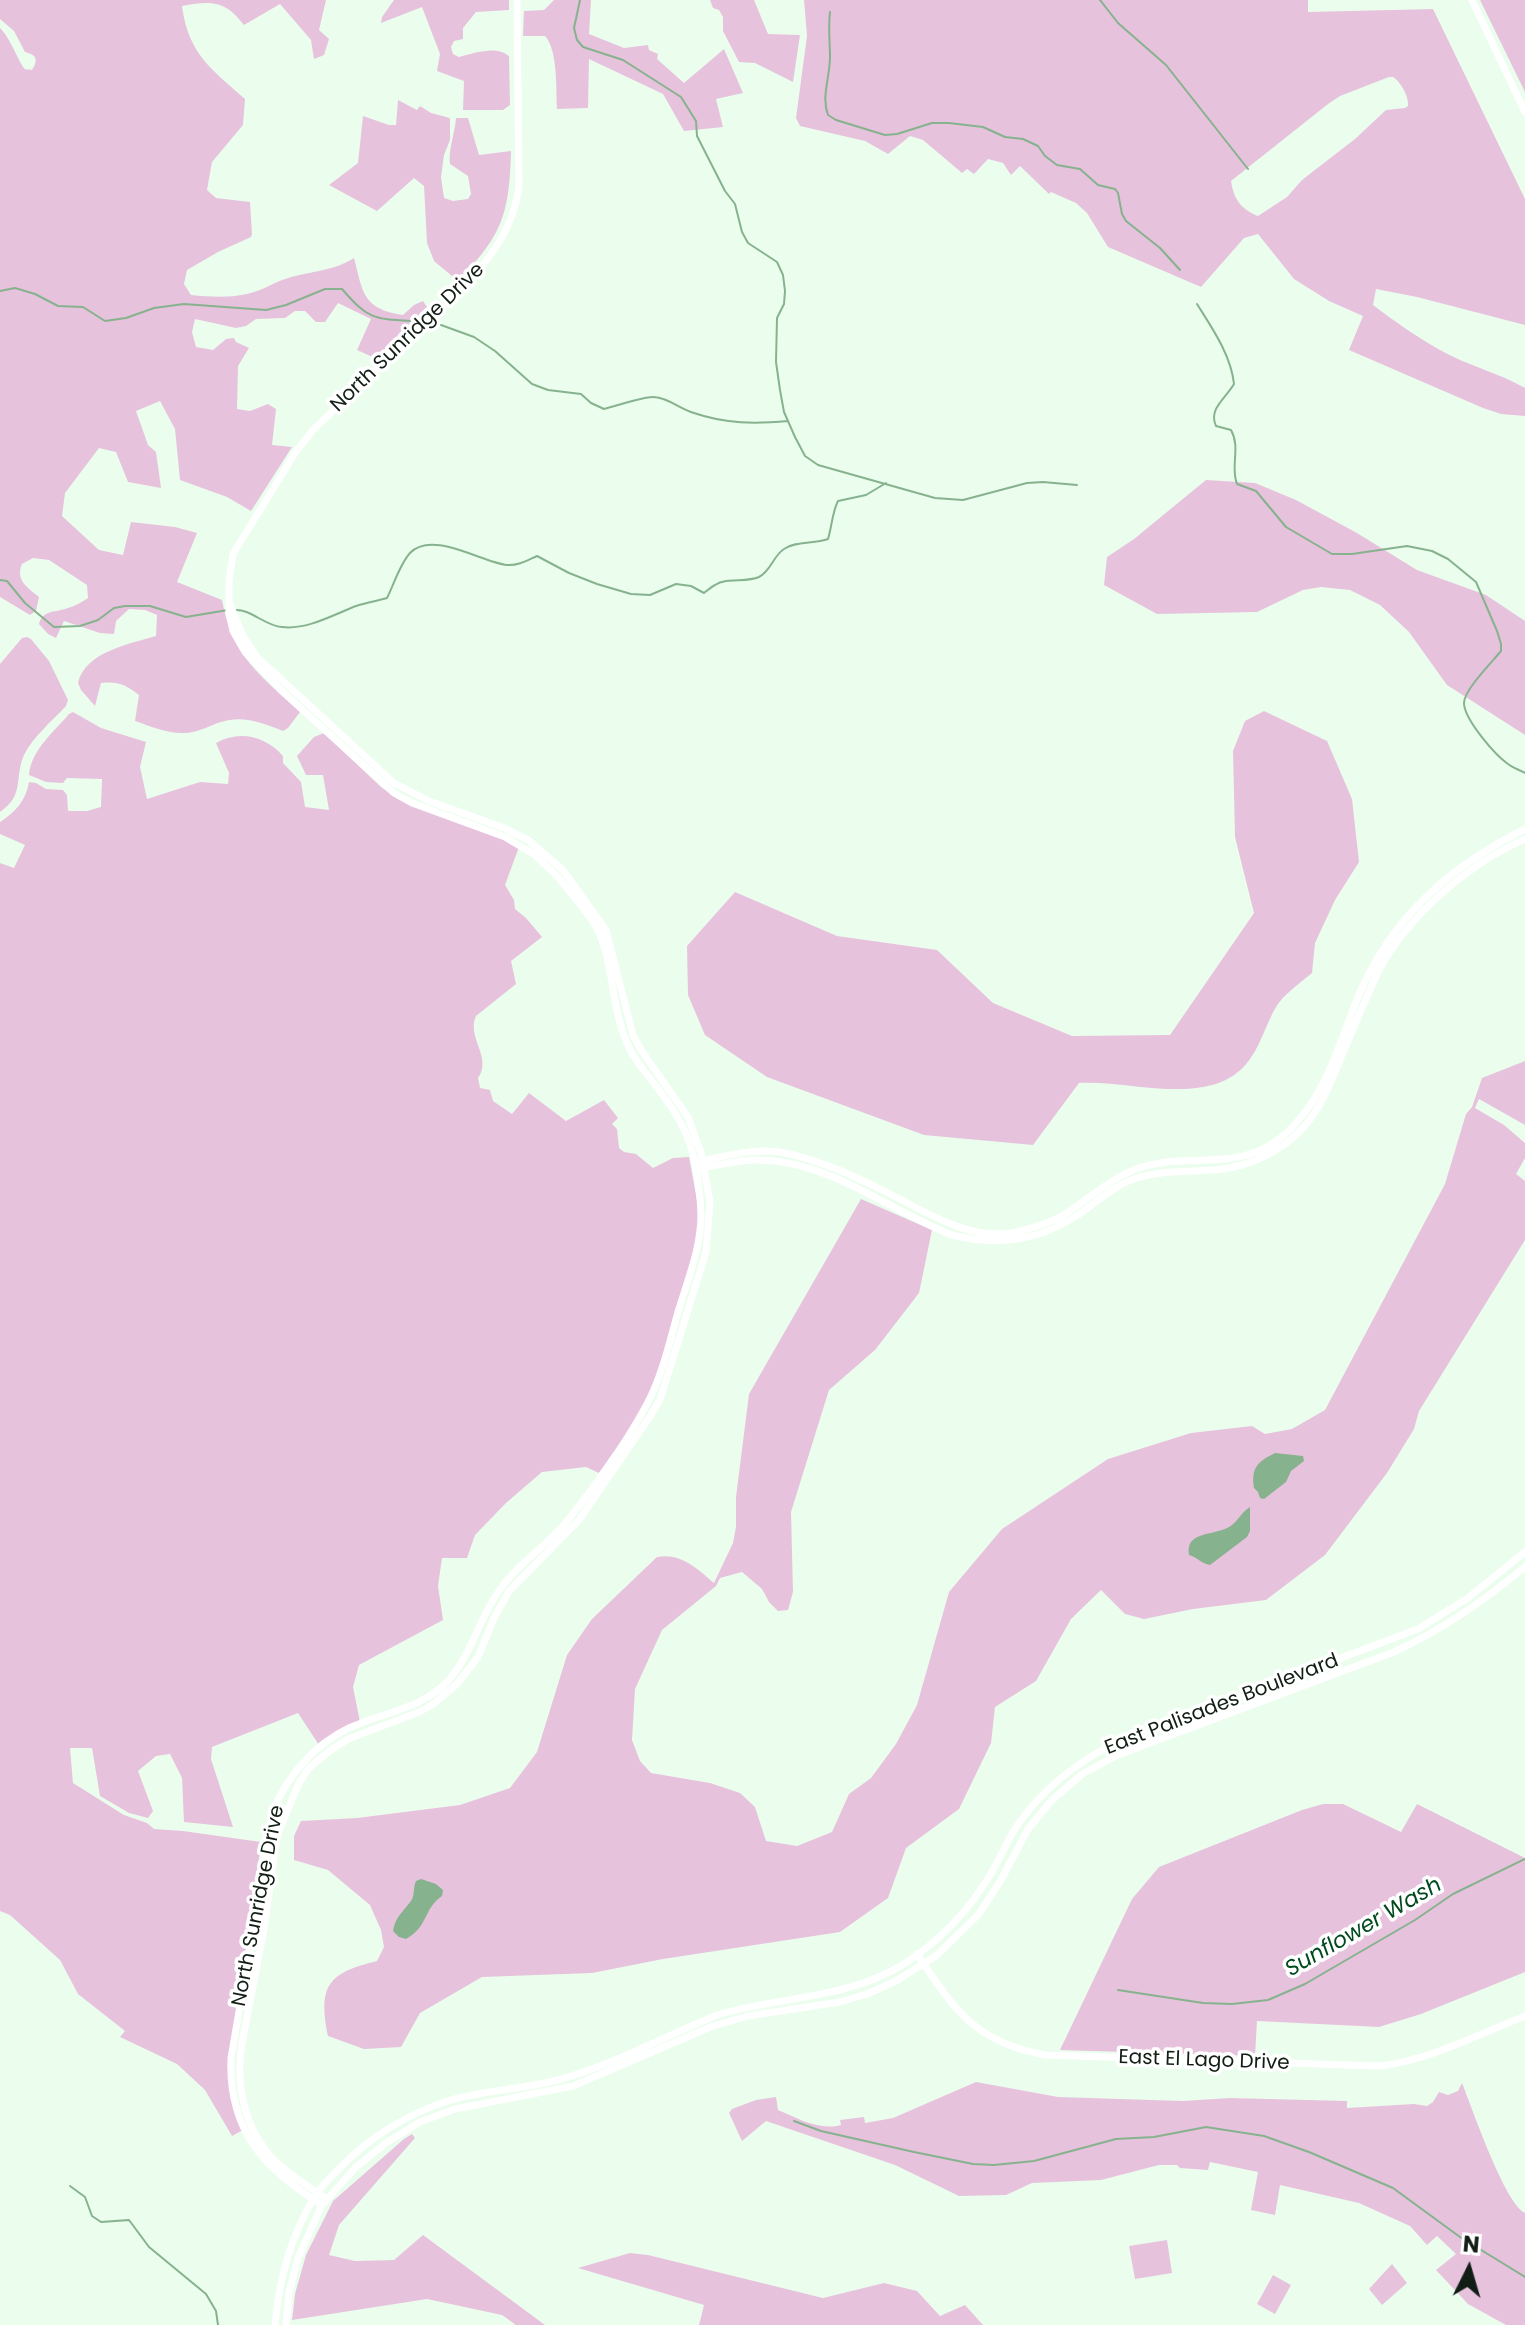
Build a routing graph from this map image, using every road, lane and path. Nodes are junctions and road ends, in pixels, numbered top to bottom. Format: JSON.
{"nodes":[{"id":1,"x":517,"y":0,"type":"edge"},
{"id":2,"x":1472,"y":0,"type":"edge"},
{"id":3,"x":1525,"y":112,"type":"edge"},
{"id":4,"x":1525,"y":829,"type":"edge"},
{"id":5,"x":1525,"y":839,"type":"edge"},
{"id":6,"x":699,"y":1165,"type":"junction"},
{"id":7,"x":1525,"y":1552,"type":"edge"},
{"id":8,"x":1525,"y":1567,"type":"edge"},
{"id":9,"x":261,"y":1882,"type":"junction"},
{"id":10,"x":270,"y":1885,"type":"junction"},
{"id":11,"x":917,"y":1954,"type":"junction"},
{"id":12,"x":924,"y":1964,"type":"junction"},
{"id":13,"x":1525,"y":2016,"type":"edge"},
{"id":14,"x":315,"y":2196,"type":"junction"},
{"id":15,"x":324,"y":2202,"type":"junction"},
{"id":16,"x":275,"y":2325,"type":"edge"},
{"id":17,"x":286,"y":2325,"type":"edge"}],
"edges":[{"from":1,"to":6,"type":"street","name":"North Sunridge Drive"},
{"from":2,"to":3,"type":"street"},
{"from":4,"to":6,"type":"street"},
{"from":5,"to":6,"type":"street"},
{"from":6,"to":9,"type":"street","name":"North Sunridge Drive"},
{"from":6,"to":10,"type":"street","name":"North Sunridge Drive"},
{"from":7,"to":11,"type":"street","name":"East Palisades Boulevard"},
{"from":8,"to":12,"type":"street","name":"East Palisades Boulevard"},
{"from":9,"to":10,"type":"street"},
{"from":9,"to":14,"type":"street","name":"North Sunridge Drive"},
{"from":10,"to":14,"type":"street","name":"North Sunridge Drive"},
{"from":11,"to":12,"type":"street","name":"East El Lago Drive"},
{"from":11,"to":14,"type":"street","name":"East Palisades Boulevard"},
{"from":12,"to":13,"type":"street","name":"East El Lago Drive"},
{"from":12,"to":15,"type":"street","name":"East Palisades Boulevard"},
{"from":14,"to":15,"type":"street","name":"North Sunridge Drive"},
{"from":14,"to":16,"type":"street","name":"East Palisades Boulevard"},
{"from":15,"to":17,"type":"street","name":"East Palisades Boulevard"}]}
